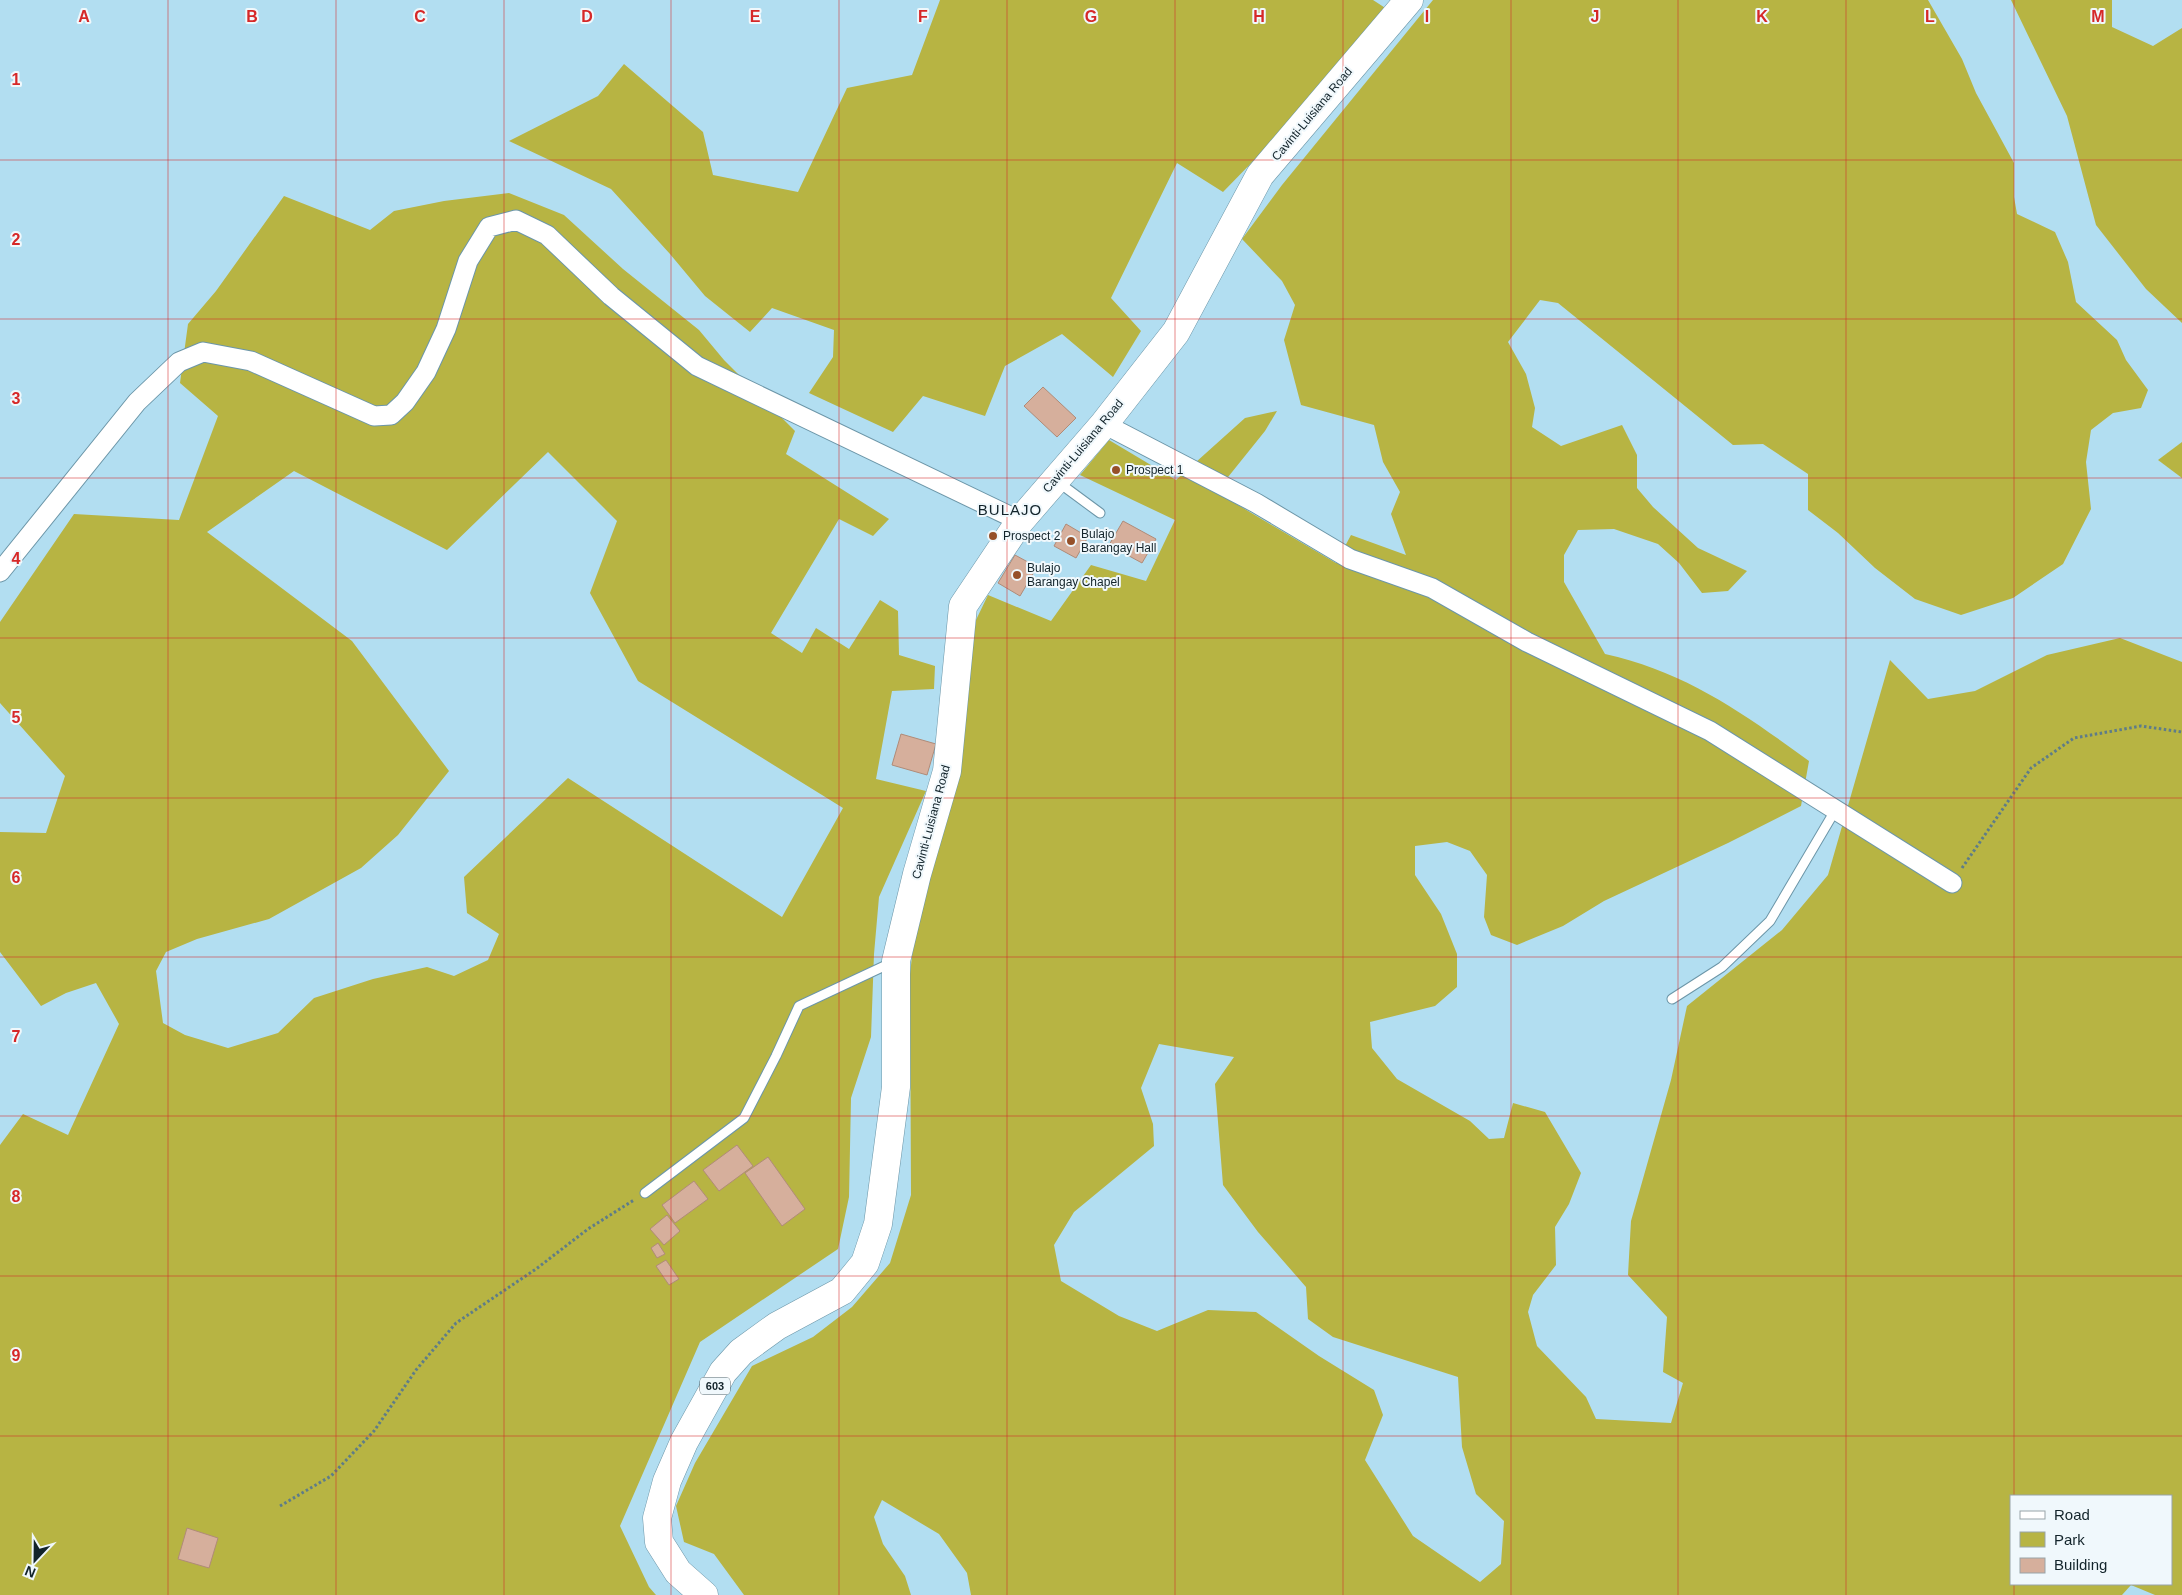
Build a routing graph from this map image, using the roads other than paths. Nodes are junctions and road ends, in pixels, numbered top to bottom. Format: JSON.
{"nodes":[{"id":1,"x":1409,"y":0,"type":"edge"},
{"id":2,"x":1104,"y":424,"type":"junction"},
{"id":3,"x":1055,"y":479,"type":"junction"},
{"id":4,"x":1100,"y":513,"type":"dead end"},
{"id":5,"x":1020,"y":521,"type":"junction"},
{"id":6,"x":0,"y":572,"type":"edge"},
{"id":7,"x":1836,"y":809,"type":"junction"},
{"id":8,"x":1952,"y":883,"type":"road end"},
{"id":9,"x":896,"y":961,"type":"junction"},
{"id":10,"x":1672,"y":999,"type":"dead end"},
{"id":11,"x":645,"y":1193,"type":"road end"},
{"id":12,"x":704,"y":1595,"type":"edge"}],
"edges":[{"from":1,"to":2,"type":"main road","name":"Cavinti-Luisiana Road","number":"603"},
{"from":2,"to":3,"type":"main road","name":"Cavinti-Luisiana Road","number":"603"},
{"from":2,"to":7,"type":"street"},
{"from":3,"to":4,"type":"lane"},
{"from":3,"to":5,"type":"main road","name":"Cavinti-Luisiana Road","number":"603"},
{"from":5,"to":6,"type":"street"},
{"from":5,"to":9,"type":"main road","name":"Cavinti-Luisiana Road","number":"603"},
{"from":7,"to":8,"type":"street"},
{"from":7,"to":10,"type":"lane"},
{"from":9,"to":11,"type":"lane"},
{"from":9,"to":12,"type":"main road","name":"Cavinti-Luisiana Road","number":"603"}]}
